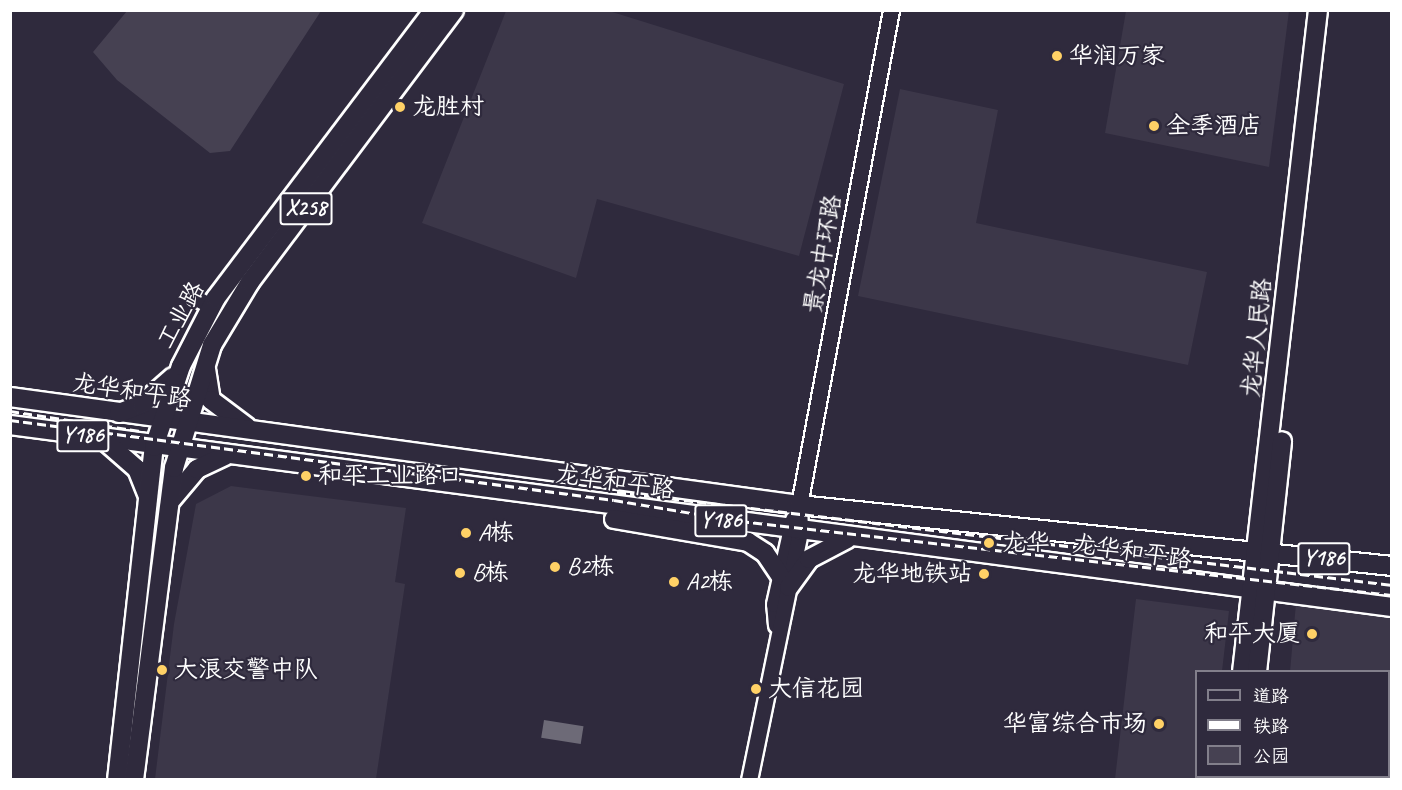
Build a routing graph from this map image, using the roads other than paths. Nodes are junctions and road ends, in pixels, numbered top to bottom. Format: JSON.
{"nodes":[{"id":1,"x":434,"y":10,"type":"edge"},
{"id":2,"x":454,"y":10,"type":"edge"},
{"id":3,"x":891,"y":10,"type":"edge"},
{"id":4,"x":1318,"y":10,"type":"edge"},
{"id":5,"x":1330,"y":10,"type":"edge"},
{"id":6,"x":194,"y":297,"type":"dead end"},
{"id":7,"x":211,"y":306,"type":"junction"},
{"id":8,"x":209,"y":353,"type":"junction"},
{"id":9,"x":180,"y":366,"type":"junction"},
{"id":10,"x":10,"y":397,"type":"edge"},
{"id":11,"x":112,"y":413,"type":"junction"},
{"id":12,"x":162,"y":420,"type":"junction"},
{"id":13,"x":184,"y":423,"type":"junction"},
{"id":14,"x":10,"y":425,"type":"edge"},
{"id":15,"x":259,"y":433,"type":"junction"},
{"id":16,"x":99,"y":439,"type":"junction"},
{"id":17,"x":154,"y":447,"type":"junction"},
{"id":18,"x":178,"y":450,"type":"junction"},
{"id":19,"x":225,"y":456,"type":"junction"},
{"id":20,"x":487,"y":490,"type":"junction"},
{"id":21,"x":148,"y":500,"type":"junction"},
{"id":22,"x":799,"y":506,"type":"junction"},
{"id":23,"x":168,"y":509,"type":"junction"},
{"id":24,"x":794,"y":531,"type":"junction"},
{"id":25,"x":849,"y":538,"type":"junction"},
{"id":26,"x":1263,"y":552,"type":"junction"},
{"id":27,"x":1392,"y":566,"type":"edge"},
{"id":28,"x":784,"y":581,"type":"junction"},
{"id":29,"x":1258,"y":593,"type":"junction"},
{"id":30,"x":1392,"y":607,"type":"edge"},
{"id":31,"x":1242,"y":670,"type":"edge"},
{"id":32,"x":1257,"y":670,"type":"edge"},
{"id":33,"x":117,"y":780,"type":"edge"},
{"id":34,"x":134,"y":780,"type":"edge"},
{"id":35,"x":749,"y":780,"type":"edge"}],
"edges":[{"from":1,"to":7,"type":"main road","name":"工业路","number":"X258"},
{"from":2,"to":8,"type":"main road","name":"工业路","number":"X258"},
{"from":3,"to":22,"type":"street","name":"景龙中环路"},
{"from":4,"to":26,"type":"main road","name":"龙华人民路"},
{"from":5,"to":26,"type":"main road","name":"龙华人民路"},
{"from":6,"to":7,"type":"street"},
{"from":7,"to":9,"type":"main road","name":"工业路","number":"X258"},
{"from":8,"to":13,"type":"main road","name":"工业路","number":"X258"},
{"from":8,"to":15,"type":"main road"},
{"from":9,"to":11,"type":"main road"},
{"from":9,"to":12,"type":"main road","name":"工业路","number":"X258"},
{"from":10,"to":11,"type":"main road","name":"龙华和平路","number":"Y186"},
{"from":11,"to":12,"type":"main road","name":"龙华和平路","number":"Y186"},
{"from":12,"to":13,"type":"main road","name":"龙华和平路","number":"Y186"},
{"from":12,"to":17,"type":"main road","name":"工业路","number":"X258"},
{"from":13,"to":15,"type":"main road","name":"龙华和平路","number":"Y186"},
{"from":13,"to":18,"type":"main road","name":"工业路","number":"X258"},
{"from":14,"to":16,"type":"main road","name":"龙华和平路","number":"Y186"},
{"from":15,"to":22,"type":"main road","name":"龙华和平路","number":"Y186"},
{"from":16,"to":17,"type":"main road","name":"龙华和平路","number":"Y186"},
{"from":16,"to":21,"type":"main road"},
{"from":17,"to":18,"type":"main road","name":"龙华和平路","number":"Y186"},
{"from":17,"to":21,"type":"main road","name":"工业路","number":"X258"},
{"from":18,"to":19,"type":"main road","name":"龙华和平路","number":"Y186"},
{"from":18,"to":23,"type":"main road","name":"工业路","number":"X258"},
{"from":19,"to":20,"type":"main road","name":"龙华和平路","number":"Y186"},
{"from":19,"to":23,"type":"main road"},
{"from":20,"to":24,"type":"main road","name":"龙华和平路","number":"Y186"},
{"from":20,"to":28,"type":"main road"},
{"from":21,"to":33,"type":"main road","name":"工业路","number":"X258"},
{"from":22,"to":24,"type":"street","name":"景龙中环路"},
{"from":22,"to":26,"type":"main road","name":"龙华和平路","number":"Y186"},
{"from":23,"to":34,"type":"main road","name":"工业路","number":"X258"},
{"from":24,"to":25,"type":"main road","name":"龙华和平路","number":"Y186"},
{"from":24,"to":28,"type":"street","name":"景龙中环路"},
{"from":25,"to":28,"type":"main road"},
{"from":25,"to":29,"type":"main road","name":"龙华和平路","number":"Y186"},
{"from":26,"to":27,"type":"main road","name":"龙华和平路","number":"Y186"},
{"from":26,"to":29,"type":"main road","name":"龙华人民路"},
{"from":28,"to":35,"type":"street","name":"景龙中环路"},
{"from":29,"to":30,"type":"main road","name":"龙华和平路","number":"Y186"},
{"from":29,"to":31,"type":"main road","name":"龙华人民路"},
{"from":29,"to":32,"type":"main road","name":"龙华人民路"}]}
